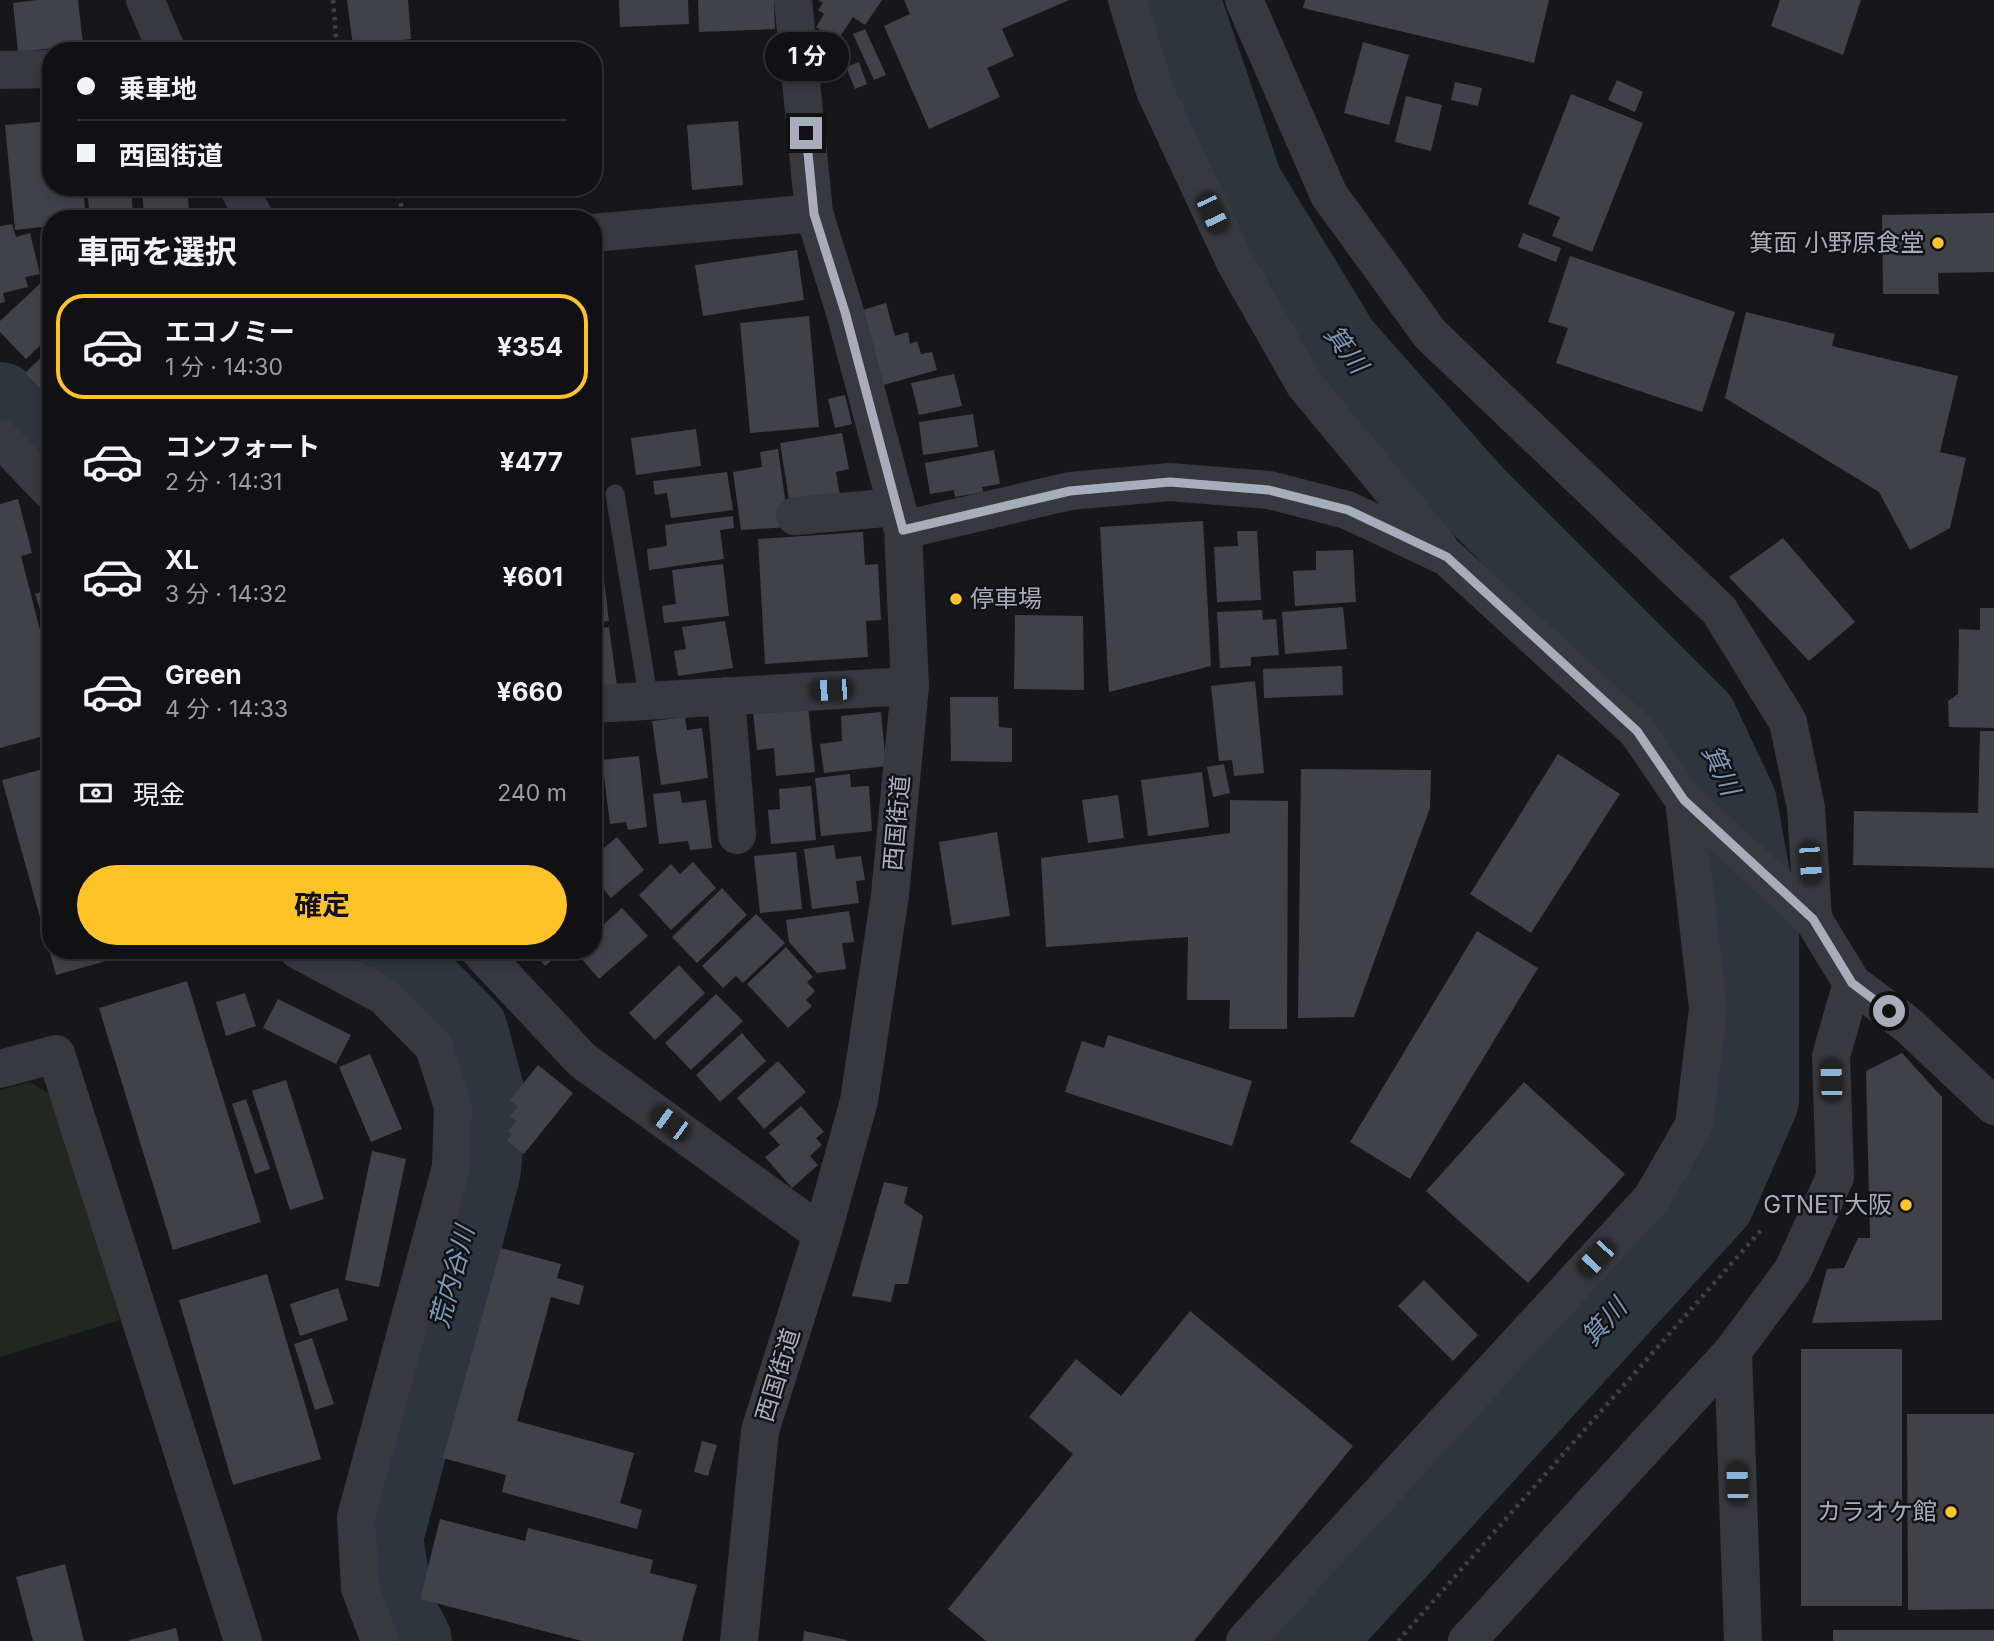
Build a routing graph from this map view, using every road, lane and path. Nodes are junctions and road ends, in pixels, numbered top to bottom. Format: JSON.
{"nodes":[{"id":1,"x":145,"y":0,"type":"edge"},
{"id":2,"x":333,"y":0,"type":"edge"},
{"id":3,"x":793,"y":0,"type":"edge"},
{"id":4,"x":1127,"y":0,"type":"edge"},
{"id":5,"x":1244,"y":0,"type":"edge"},
{"id":6,"x":163,"y":42,"type":"edge"},
{"id":7,"x":338,"y":42,"type":"edge"},
{"id":8,"x":42,"y":69,"type":"edge"},
{"id":9,"x":0,"y":71,"type":"edge"},
{"id":10,"x":814,"y":214,"type":"junction"},
{"id":11,"x":602,"y":232,"type":"edge"},
{"id":12,"x":0,"y":438,"type":"edge"},
{"id":13,"x":42,"y":473,"type":"edge"},
{"id":14,"x":615,"y":494,"type":"dead end"},
{"id":15,"x":795,"y":516,"type":"dead end"},
{"id":16,"x":899,"y":518,"type":"junction"},
{"id":17,"x":1447,"y":557,"type":"junction"},
{"id":18,"x":910,"y":686,"type":"junction"},
{"id":19,"x":726,"y":696,"type":"junction"},
{"id":20,"x":649,"y":701,"type":"junction"},
{"id":21,"x":602,"y":704,"type":"edge"},
{"id":22,"x":1684,"y":800,"type":"junction"},
{"id":23,"x":737,"y":835,"type":"dead end"},
{"id":24,"x":1813,"y":919,"type":"junction"},
{"id":25,"x":315,"y":959,"type":"edge"},
{"id":26,"x":487,"y":959,"type":"edge"},
{"id":27,"x":1852,"y":983,"type":"junction"},
{"id":28,"x":0,"y":1069,"type":"edge"},
{"id":29,"x":1994,"y":1106,"type":"edge"},
{"id":30,"x":1763,"y":1228,"type":"dead end"},
{"id":31,"x":822,"y":1234,"type":"junction"},
{"id":32,"x":1733,"y":1351,"type":"junction"},
{"id":33,"x":243,"y":1641,"type":"edge"},
{"id":34,"x":380,"y":1641,"type":"edge"},
{"id":35,"x":739,"y":1641,"type":"edge"},
{"id":36,"x":1245,"y":1641,"type":"edge"},
{"id":37,"x":1398,"y":1641,"type":"edge"},
{"id":38,"x":1467,"y":1641,"type":"edge"},
{"id":39,"x":1743,"y":1641,"type":"edge"}],
"edges":[{"from":1,"to":6,"type":"street"},
{"from":2,"to":7,"type":"path"},
{"from":3,"to":10,"type":"street","name":"西国街道"},
{"from":4,"to":17,"type":"street"},
{"from":5,"to":24,"type":"street"},
{"from":8,"to":9,"type":"street"},
{"from":10,"to":11,"type":"street"},
{"from":10,"to":16,"type":"street","name":"西国街道"},
{"from":12,"to":13,"type":"street"},
{"from":14,"to":20,"type":"lane"},
{"from":15,"to":16,"type":"street"},
{"from":16,"to":17,"type":"street"},
{"from":16,"to":18,"type":"street","name":"西国街道"},
{"from":17,"to":22,"type":"street"},
{"from":18,"to":19,"type":"street"},
{"from":18,"to":31,"type":"street","name":"西国街道"},
{"from":19,"to":20,"type":"street"},
{"from":19,"to":23,"type":"street"},
{"from":20,"to":21,"type":"street"},
{"from":22,"to":24,"type":"street"},
{"from":22,"to":36,"type":"street"},
{"from":24,"to":27,"type":"street"},
{"from":25,"to":34,"type":"street"},
{"from":26,"to":31,"type":"street"},
{"from":27,"to":29,"type":"street"},
{"from":27,"to":32,"type":"street"},
{"from":28,"to":33,"type":"street"},
{"from":30,"to":37,"type":"path"},
{"from":31,"to":35,"type":"street","name":"西国街道"},
{"from":32,"to":38,"type":"street"},
{"from":32,"to":39,"type":"street"}]}
